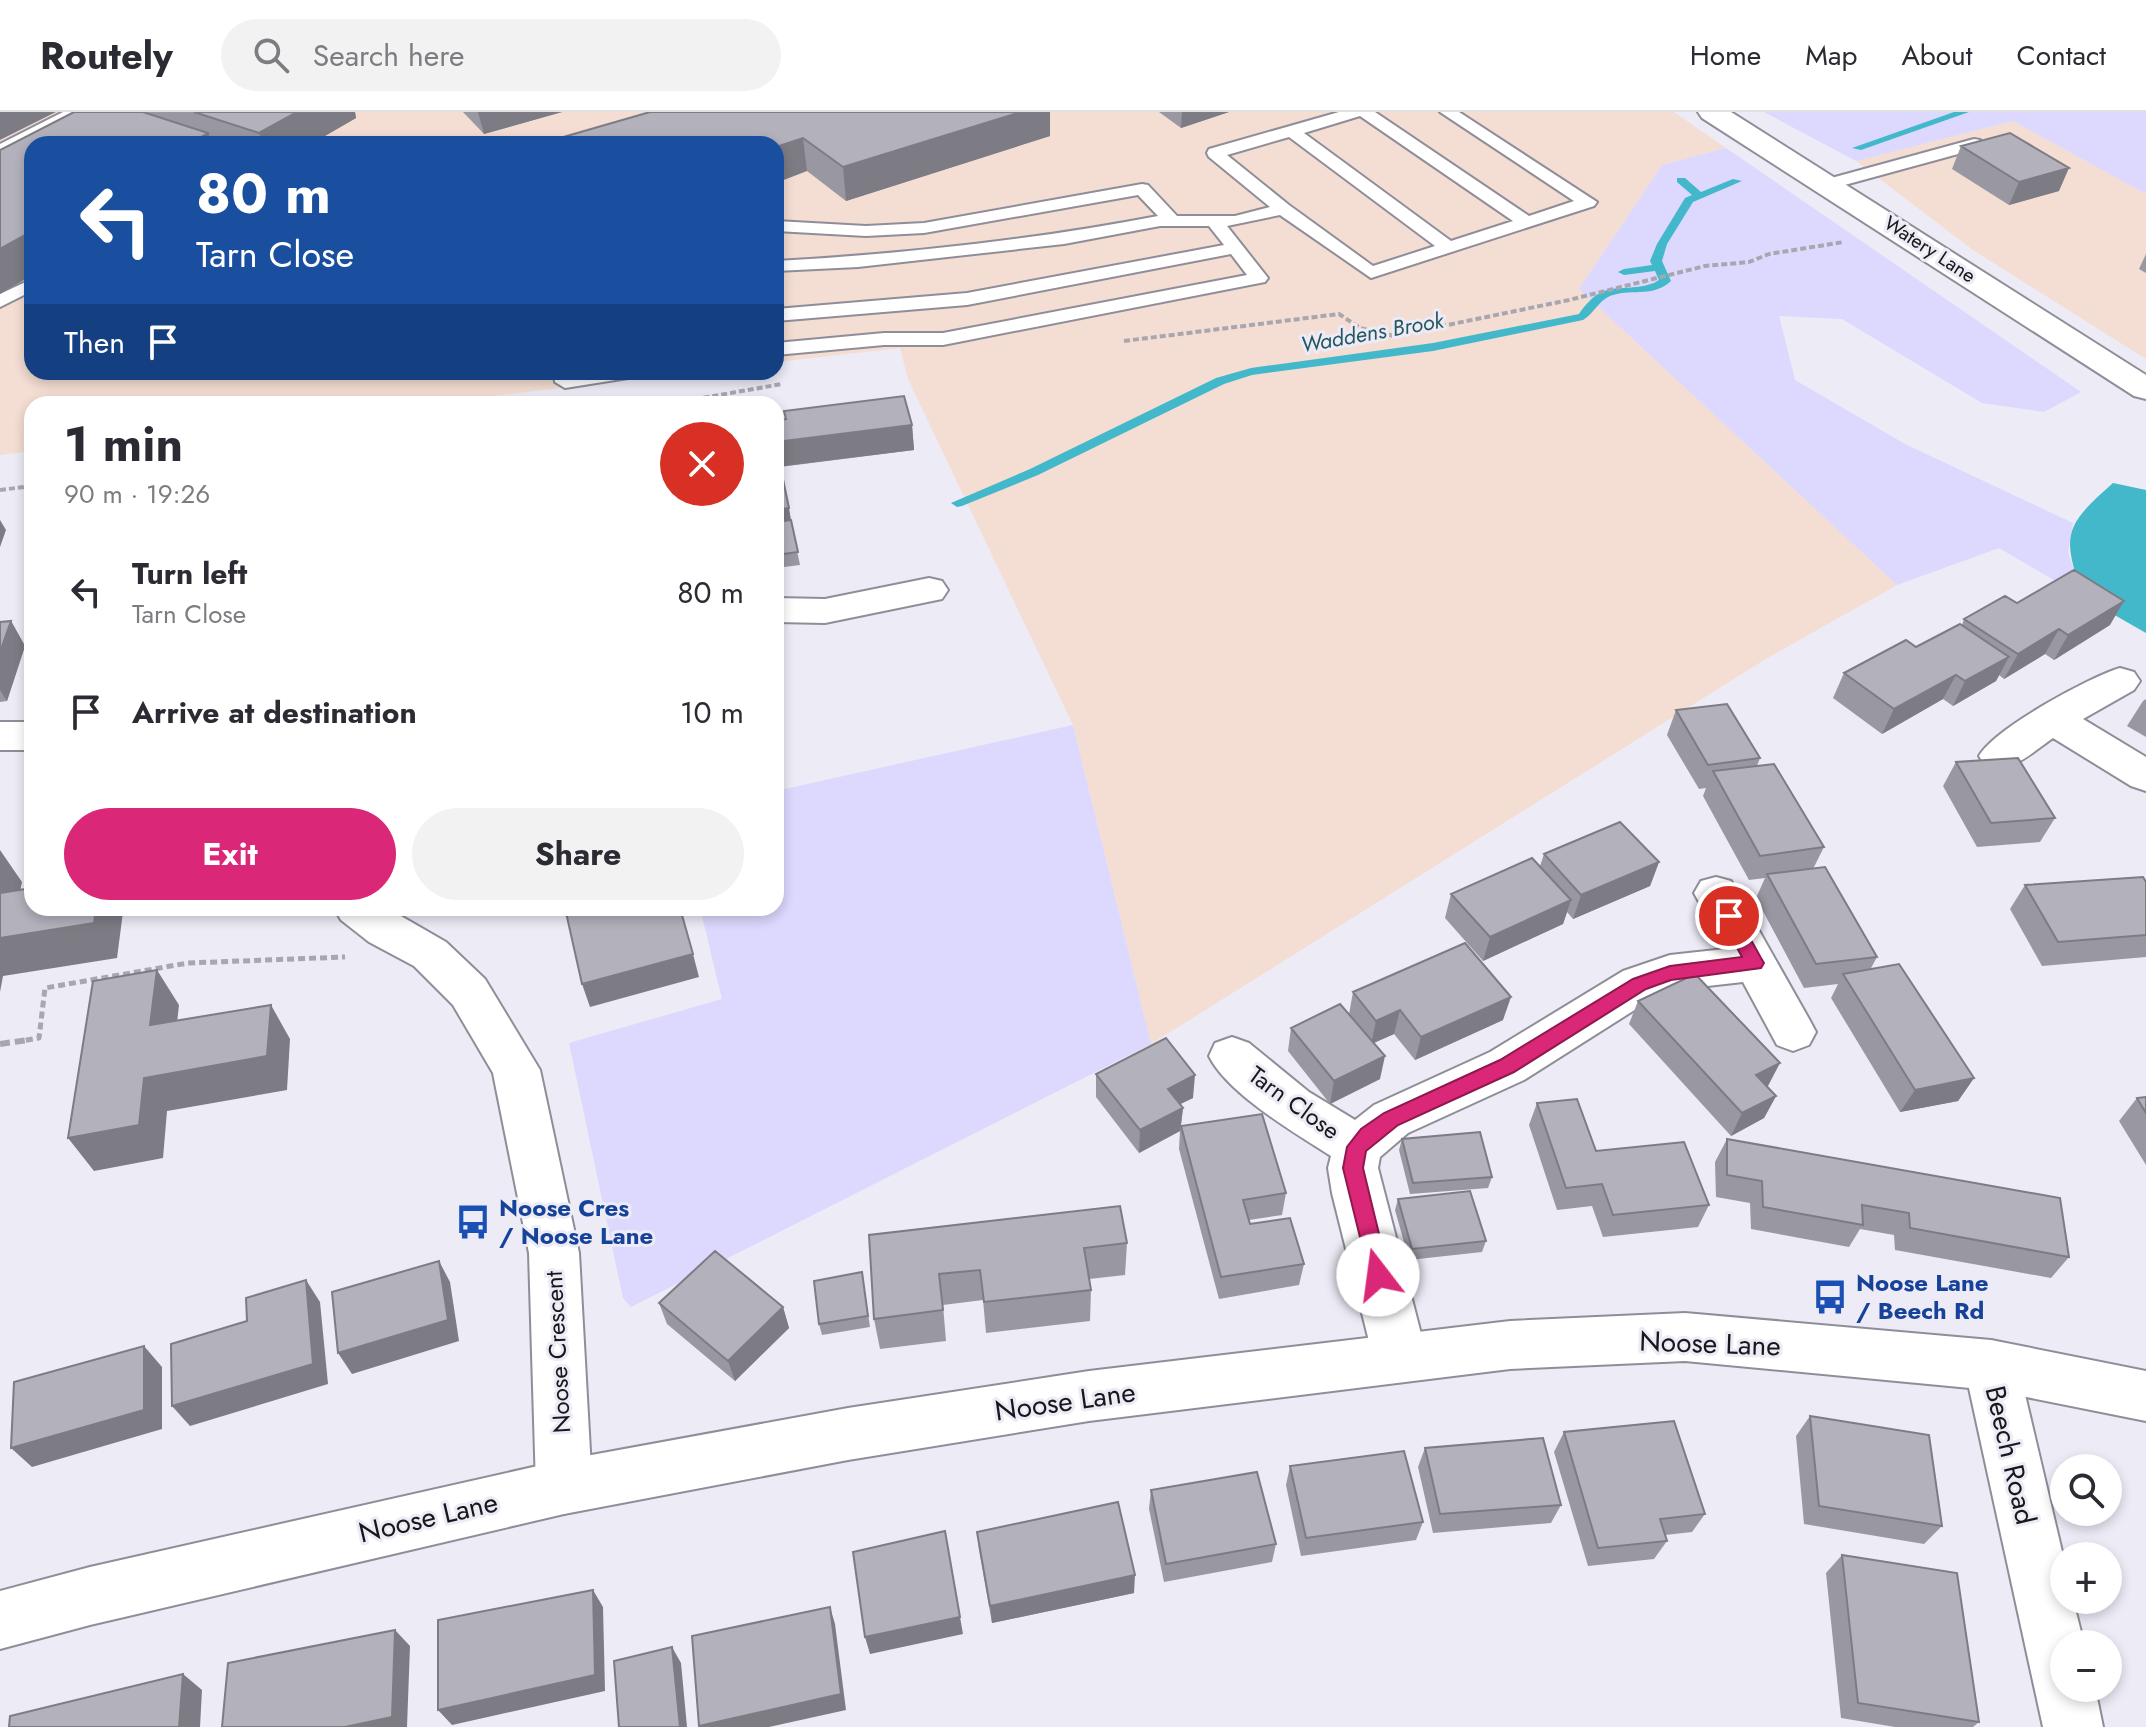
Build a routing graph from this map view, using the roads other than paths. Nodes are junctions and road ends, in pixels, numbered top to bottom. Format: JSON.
{"nodes":[{"id":1,"x":76,"y":112,"type":"edge"},
{"id":2,"x":1357,"y":112,"type":"edge"},
{"id":3,"x":1364,"y":112,"type":"edge"},
{"id":4,"x":1448,"y":112,"type":"edge"},
{"id":5,"x":1712,"y":112,"type":"edge"},
{"id":6,"x":1291,"y":131,"type":"junction"},
{"id":7,"x":28,"y":136,"type":"edge"},
{"id":8,"x":24,"y":138,"type":"edge"},
{"id":9,"x":1974,"y":144,"type":"edge"},
{"id":10,"x":0,"y":150,"type":"edge"},
{"id":11,"x":1830,"y":184,"type":"junction"},
{"id":12,"x":1283,"y":209,"type":"junction"},
{"id":13,"x":1172,"y":221,"type":"junction"},
{"id":14,"x":1215,"y":222,"type":"junction"},
{"id":15,"x":1527,"y":222,"type":"junction"},
{"id":16,"x":784,"y":226,"type":"edge"},
{"id":17,"x":1236,"y":248,"type":"junction"},
{"id":18,"x":1449,"y":248,"type":"junction"},
{"id":19,"x":784,"y":266,"type":"edge"},
{"id":20,"x":24,"y":288,"type":"edge"},
{"id":21,"x":0,"y":301,"type":"edge"},
{"id":22,"x":784,"y":314,"type":"edge"},
{"id":23,"x":784,"y":348,"type":"edge"},
{"id":24,"x":2146,"y":389,"type":"edge"},
{"id":25,"x":929,"y":590,"type":"dead end"},
{"id":26,"x":784,"y":610,"type":"edge"},
{"id":27,"x":2120,"y":681,"type":"dead end"},
{"id":28,"x":2052,"y":719,"type":"junction"},
{"id":29,"x":0,"y":736,"type":"edge"},
{"id":30,"x":24,"y":736,"type":"edge"},
{"id":31,"x":1999,"y":756,"type":"edge"},
{"id":32,"x":2146,"y":776,"type":"edge"},
{"id":33,"x":1716,"y":893,"type":"dead end"},
{"id":34,"x":386,"y":916,"type":"edge"},
{"id":35,"x":1755,"y":963,"type":"junction"},
{"id":36,"x":1793,"y":1032,"type":"dead end"},
{"id":37,"x":1232,"y":1056,"type":"dead end"},
{"id":38,"x":1357,"y":1147,"type":"junction"},
{"id":39,"x":1400,"y":1357,"type":"junction"},
{"id":40,"x":1991,"y":1365,"type":"junction"},
{"id":41,"x":2146,"y":1396,"type":"edge"},
{"id":42,"x":564,"y":1487,"type":"junction"},
{"id":43,"x":0,"y":1620,"type":"edge"},
{"id":44,"x":2051,"y":1630,"type":"edge"},
{"id":45,"x":2067,"y":1702,"type":"edge"},
{"id":46,"x":2073,"y":1727,"type":"edge"}],
"edges":[{"from":1,"to":7,"type":"lane"},
{"from":2,"to":6,"type":"lane"},
{"from":3,"to":15,"type":"lane"},
{"from":4,"to":15,"type":"lane"},
{"from":5,"to":11,"type":"street","name":"Watery Lane"},
{"from":6,"to":12,"type":"lane"},
{"from":6,"to":18,"type":"lane"},
{"from":8,"to":10,"type":"lane"},
{"from":9,"to":11,"type":"lane"},
{"from":11,"to":24,"type":"street","name":"Watery Lane"},
{"from":12,"to":14,"type":"lane"},
{"from":12,"to":18,"type":"lane"},
{"from":13,"to":14,"type":"lane"},
{"from":13,"to":16,"type":"lane"},
{"from":13,"to":19,"type":"lane"},
{"from":14,"to":17,"type":"lane"},
{"from":15,"to":18,"type":"lane"},
{"from":17,"to":22,"type":"lane"},
{"from":17,"to":23,"type":"lane"},
{"from":20,"to":21,"type":"lane"},
{"from":25,"to":26,"type":"street"},
{"from":27,"to":28,"type":"street"},
{"from":28,"to":31,"type":"street"},
{"from":28,"to":32,"type":"street"},
{"from":29,"to":30,"type":"street"},
{"from":33,"to":35,"type":"street"},
{"from":34,"to":42,"type":"street","name":"Noose Crescent"},
{"from":35,"to":36,"type":"street"},
{"from":35,"to":38,"type":"street","name":"Tarn Close"},
{"from":37,"to":38,"type":"street","name":"Tarn Close"},
{"from":38,"to":39,"type":"street","name":"Tarn Close"},
{"from":39,"to":40,"type":"street","name":"Noose Lane"},
{"from":39,"to":42,"type":"street","name":"Noose Lane"},
{"from":40,"to":41,"type":"street","name":"Noose Lane"},
{"from":40,"to":44,"type":"street","name":"Beech Road"},
{"from":42,"to":43,"type":"street","name":"Noose Lane"},
{"from":45,"to":46,"type":"street","name":"Beech Road"}]}
